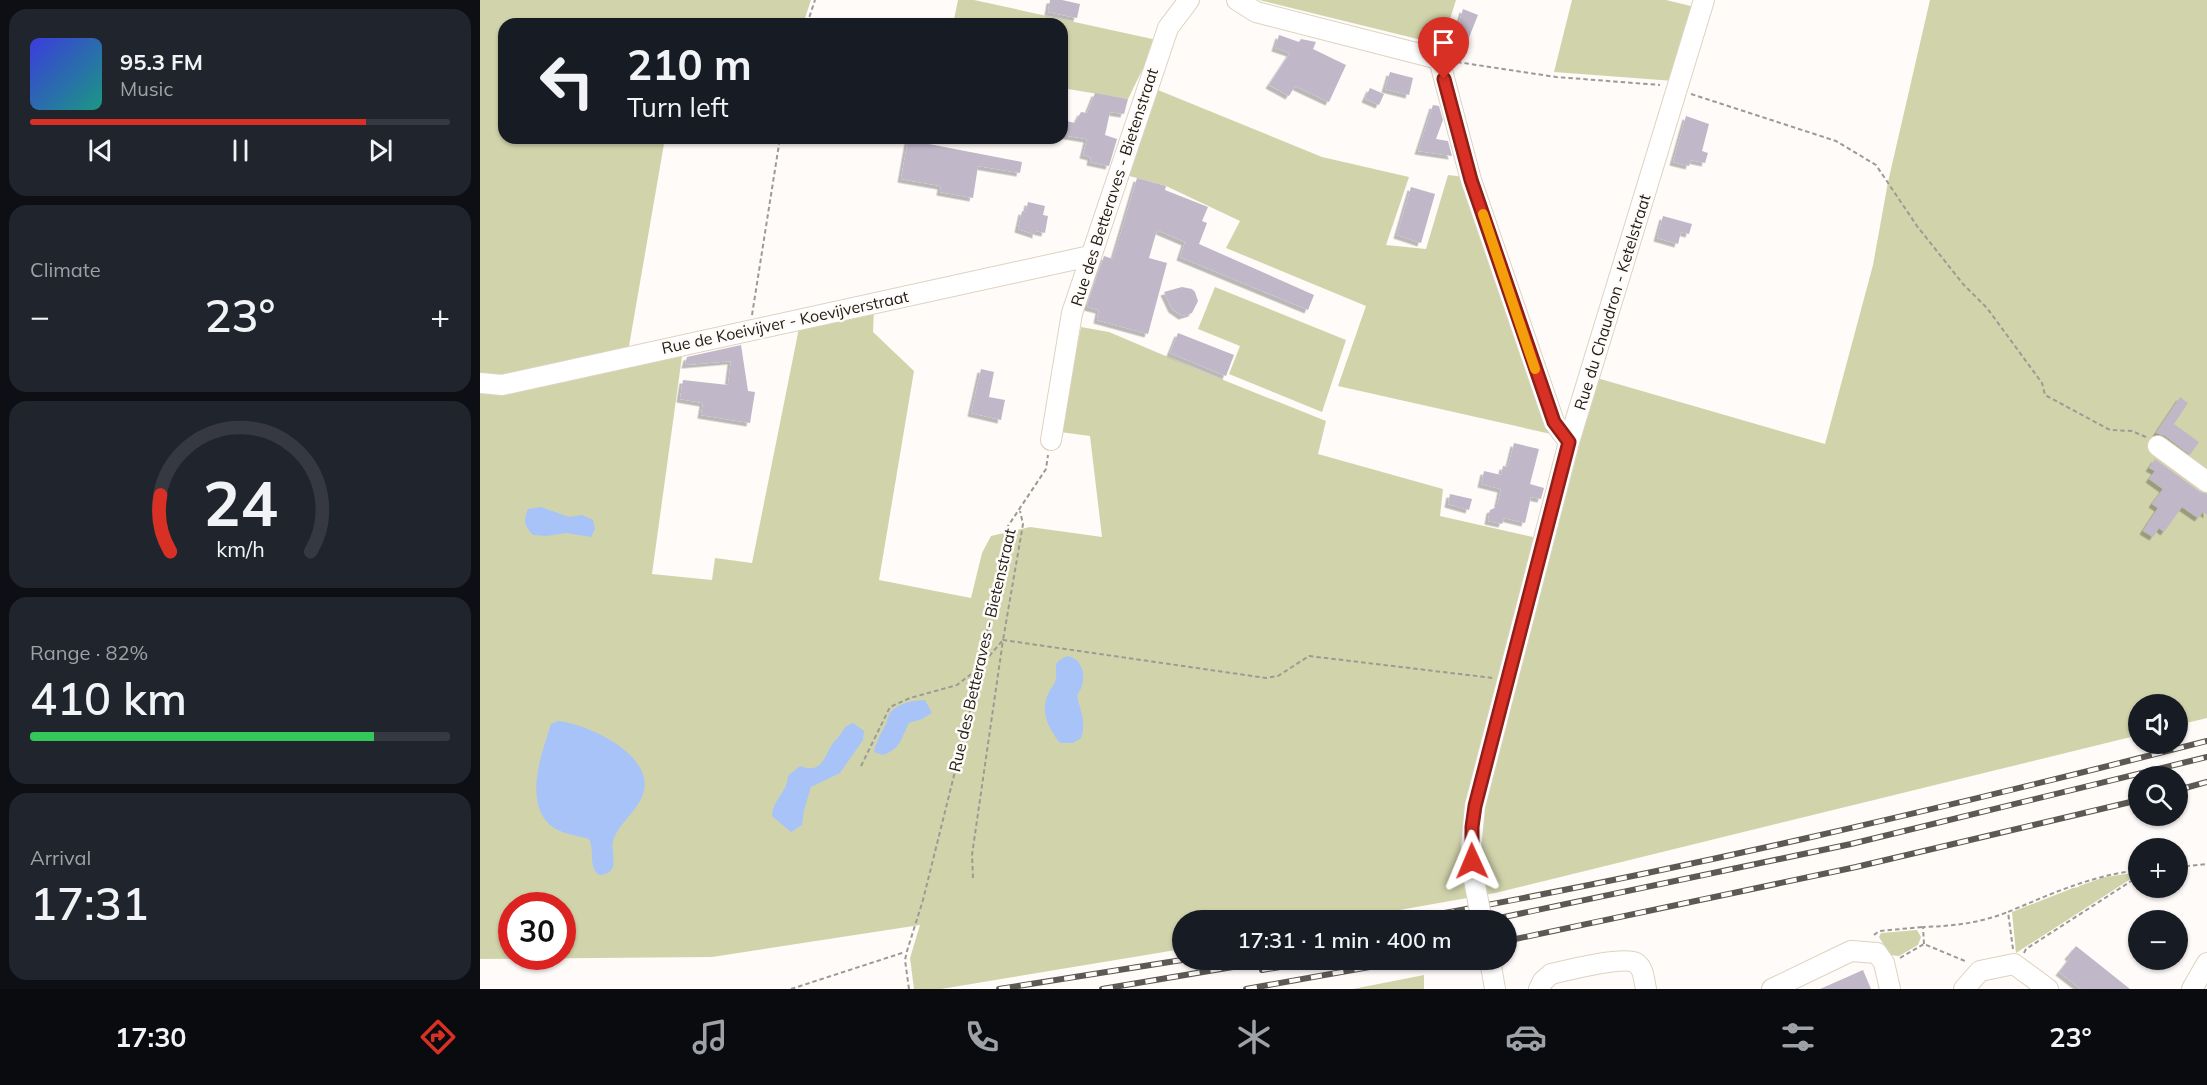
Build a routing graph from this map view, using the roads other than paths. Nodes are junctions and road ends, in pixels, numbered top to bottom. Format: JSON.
{"nodes":[{"id":1,"x":1189,"y":0,"type":"edge"},
{"id":2,"x":1237,"y":0,"type":"edge"},
{"id":3,"x":1704,"y":0,"type":"edge"},
{"id":4,"x":1090,"y":256,"type":"junction"},
{"id":5,"x":480,"y":383,"type":"edge"},
{"id":6,"x":1051,"y":440,"type":"road end"},
{"id":7,"x":1569,"y":442,"type":"junction"},
{"id":8,"x":2158,"y":446,"type":"road end"},
{"id":9,"x":2207,"y":482,"type":"edge"},
{"id":10,"x":1480,"y":910,"type":"edge"},
{"id":11,"x":2207,"y":963,"type":"edge"},
{"id":12,"x":1539,"y":989,"type":"edge"},
{"id":13,"x":1646,"y":989,"type":"edge"},
{"id":14,"x":1772,"y":989,"type":"edge"},
{"id":15,"x":1890,"y":989,"type":"edge"},
{"id":16,"x":1964,"y":989,"type":"edge"},
{"id":17,"x":2048,"y":989,"type":"edge"},
{"id":18,"x":2193,"y":989,"type":"edge"}],
"edges":[{"from":1,"to":4,"type":"street","name":"Rue des Betteraves - Bietenstraat"},
{"from":2,"to":7,"type":"street"},
{"from":3,"to":7,"type":"street","name":"Rue du Chaudron - Ketelstraat"},
{"from":4,"to":5,"type":"street","name":"Rue de Koeivijver - Koevijverstraat"},
{"from":4,"to":6,"type":"street","name":"Rue des Betteraves - Bietenstraat"},
{"from":7,"to":10,"type":"street","name":"Rue du Chaudron - Ketelstraat","bridge":true},
{"from":8,"to":9,"type":"street"},
{"from":11,"to":18,"type":"street"},
{"from":12,"to":13,"type":"street"},
{"from":14,"to":15,"type":"street"},
{"from":16,"to":17,"type":"street"}]}
